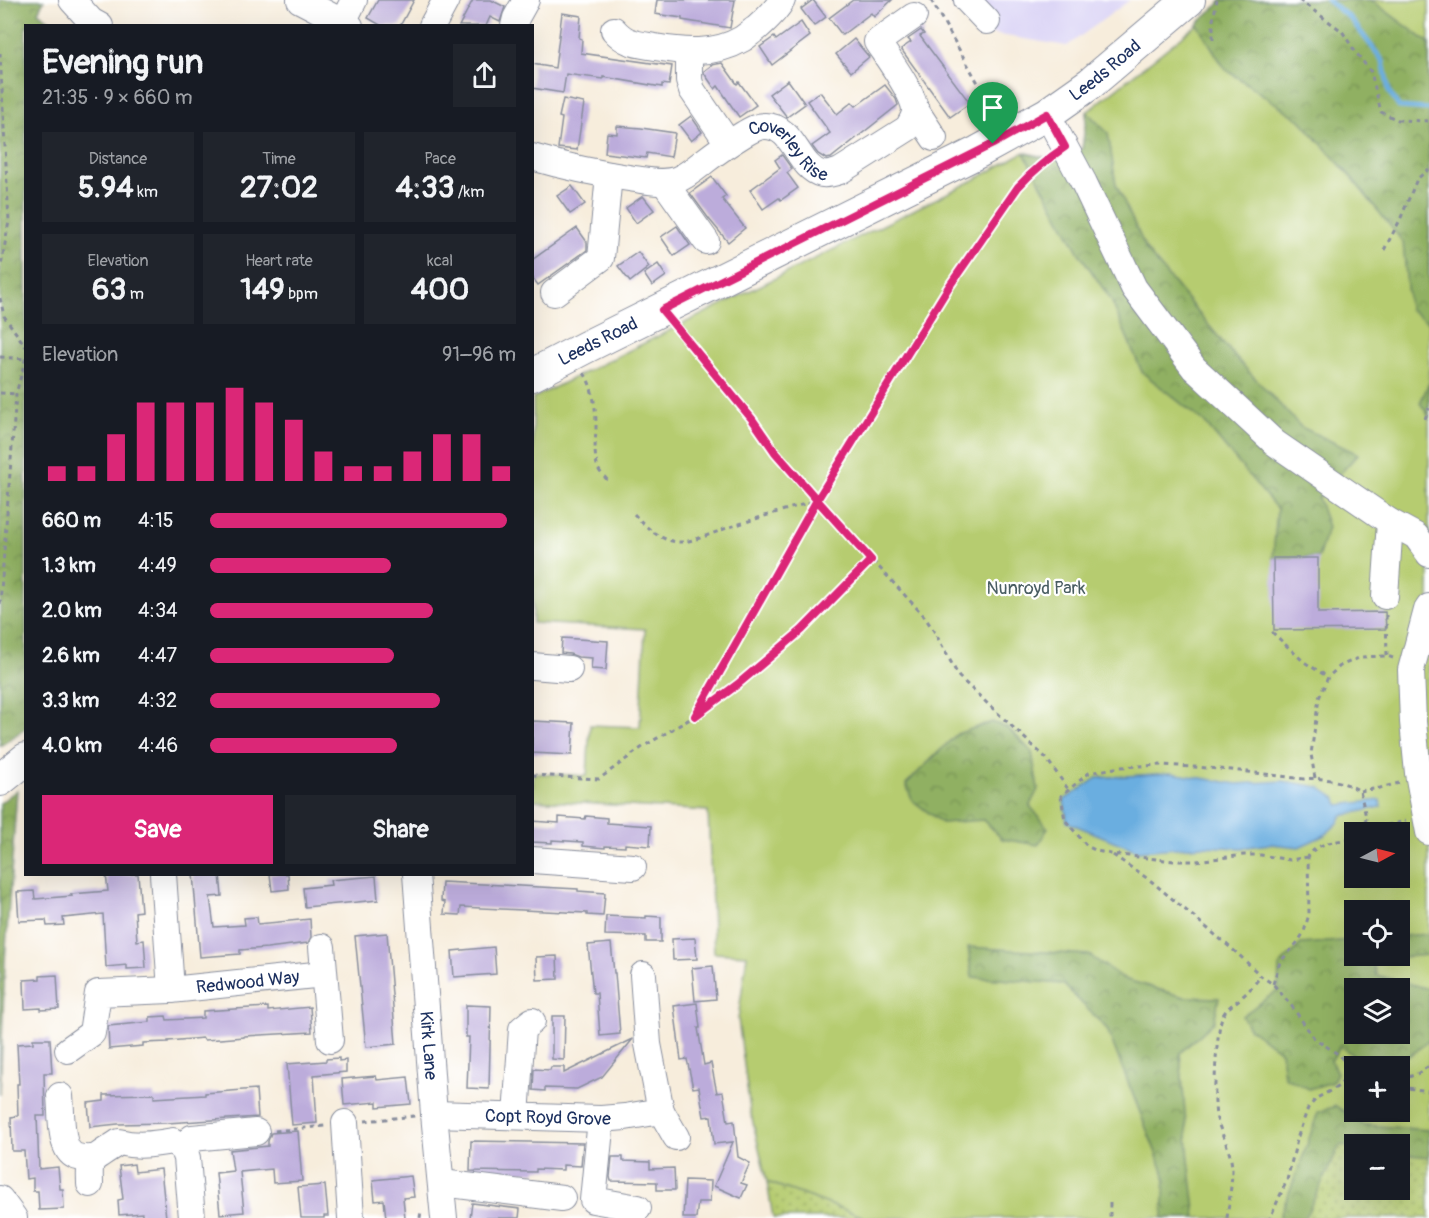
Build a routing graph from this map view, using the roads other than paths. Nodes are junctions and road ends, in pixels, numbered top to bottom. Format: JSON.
{"nodes":[{"id":1,"x":72,"y":0,"type":"edge"},
{"id":2,"x":300,"y":0,"type":"edge"},
{"id":3,"x":446,"y":0,"type":"edge"},
{"id":4,"x":526,"y":0,"type":"edge"},
{"id":5,"x":782,"y":0,"type":"edge"},
{"id":6,"x":968,"y":0,"type":"edge"},
{"id":7,"x":1189,"y":0,"type":"edge"},
{"id":8,"x":923,"y":8,"type":"edge"},
{"id":9,"x":349,"y":16,"type":"edge"},
{"id":10,"x":987,"y":21,"type":"dead end"},
{"id":11,"x":94,"y":24,"type":"edge"},
{"id":12,"x":433,"y":24,"type":"edge"},
{"id":13,"x":514,"y":24,"type":"edge"},
{"id":14,"x":614,"y":30,"type":"dead end"},
{"id":15,"x":689,"y":51,"type":"junction"},
{"id":16,"x":915,"y":109,"type":"junction"},
{"id":17,"x":1047,"y":114,"type":"junction"},
{"id":18,"x":934,"y":138,"type":"dead end"},
{"id":19,"x":728,"y":143,"type":"junction"},
{"id":20,"x":534,"y":158,"type":"edge"},
{"id":21,"x":609,"y":176,"type":"junction"},
{"id":22,"x":664,"y":182,"type":"junction"},
{"id":23,"x":706,"y":241,"type":"dead end"},
{"id":24,"x":554,"y":293,"type":"dead end"},
{"id":25,"x":534,"y":373,"type":"edge"},
{"id":26,"x":1390,"y":522,"type":"junction"},
{"id":27,"x":1429,"y":554,"type":"edge"},
{"id":28,"x":1385,"y":596,"type":"road end"},
{"id":29,"x":1429,"y":607,"type":"edge"},
{"id":30,"x":534,"y":666,"type":"edge"},
{"id":31,"x":569,"y":669,"type":"dead end"},
{"id":32,"x":24,"y":761,"type":"edge"},
{"id":33,"x":0,"y":780,"type":"edge"},
{"id":34,"x":1427,"y":824,"type":"edge"},
{"id":35,"x":534,"y":860,"type":"edge"},
{"id":36,"x":633,"y":867,"type":"dead end"},
{"id":37,"x":163,"y":876,"type":"edge"},
{"id":38,"x":416,"y":876,"type":"edge"},
{"id":39,"x":322,"y":947,"type":"dead end"},
{"id":40,"x":324,"y":974,"type":"junction"},
{"id":41,"x":643,"y":975,"type":"dead end"},
{"id":42,"x":171,"y":990,"type":"junction"},
{"id":43,"x":531,"y":1021,"type":"dead end"},
{"id":44,"x":330,"y":1040,"type":"dead end"},
{"id":45,"x":68,"y":1050,"type":"dead end"},
{"id":46,"x":60,"y":1096,"type":"dead end"},
{"id":47,"x":661,"y":1111,"type":"junction"},
{"id":48,"x":434,"y":1114,"type":"junction"},
{"id":49,"x":516,"y":1116,"type":"junction"},
{"id":50,"x":601,"y":1119,"type":"junction"},
{"id":51,"x":345,"y":1123,"type":"road end"},
{"id":52,"x":256,"y":1132,"type":"road end"},
{"id":53,"x":676,"y":1137,"type":"dead end"},
{"id":54,"x":184,"y":1150,"type":"junction"},
{"id":55,"x":94,"y":1158,"type":"junction"},
{"id":56,"x":442,"y":1183,"type":"junction"},
{"id":57,"x":90,"y":1184,"type":"dead end"},
{"id":58,"x":562,"y":1198,"type":"dead end"},
{"id":59,"x":638,"y":1208,"type":"dead end"},
{"id":60,"x":192,"y":1218,"type":"edge"},
{"id":61,"x":351,"y":1218,"type":"edge"},
{"id":62,"x":444,"y":1218,"type":"edge"}],
"edges":[{"from":1,"to":11,"type":"street"},
{"from":2,"to":9,"type":"street"},
{"from":3,"to":12,"type":"street"},
{"from":4,"to":13,"type":"street"},
{"from":5,"to":15,"type":"street"},
{"from":6,"to":10,"type":"street"},
{"from":7,"to":17,"type":"main road","name":"Leeds Road"},
{"from":8,"to":16,"type":"street"},
{"from":14,"to":15,"type":"street"},
{"from":15,"to":19,"type":"street"},
{"from":16,"to":18,"type":"street"},
{"from":16,"to":19,"type":"street","name":"Coverley Rise"},
{"from":17,"to":25,"type":"main road","name":"Leeds Road"},
{"from":17,"to":26,"type":"street"},
{"from":19,"to":22,"type":"street","name":"Coverley Rise"},
{"from":20,"to":21,"type":"street","name":"Coverley Rise"},
{"from":21,"to":22,"type":"street","name":"Coverley Rise"},
{"from":21,"to":24,"type":"street"},
{"from":22,"to":23,"type":"street"},
{"from":26,"to":27,"type":"street"},
{"from":26,"to":28,"type":"street"},
{"from":29,"to":34,"type":"street"},
{"from":30,"to":31,"type":"street"},
{"from":32,"to":33,"type":"main road"},
{"from":35,"to":36,"type":"street"},
{"from":37,"to":42,"type":"street","name":"Redwood Way"},
{"from":38,"to":48,"type":"street","name":"Kirk Lane"},
{"from":39,"to":40,"type":"street","name":"Redwood Way"},
{"from":40,"to":42,"type":"street","name":"Redwood Way"},
{"from":40,"to":44,"type":"street","name":"Redwood Way"},
{"from":41,"to":47,"type":"street"},
{"from":42,"to":45,"type":"street","name":"Redwood Way"},
{"from":43,"to":49,"type":"street"},
{"from":46,"to":55,"type":"street"},
{"from":47,"to":50,"type":"street","name":"Copt Royd Grove"},
{"from":47,"to":53,"type":"street"},
{"from":48,"to":49,"type":"street","name":"Copt Royd Grove"},
{"from":48,"to":56,"type":"street","name":"Kirk Lane"},
{"from":49,"to":50,"type":"street","name":"Copt Royd Grove"},
{"from":50,"to":59,"type":"street"},
{"from":51,"to":61,"type":"street"},
{"from":52,"to":54,"type":"street"},
{"from":54,"to":55,"type":"street"},
{"from":54,"to":60,"type":"street"},
{"from":55,"to":57,"type":"street"},
{"from":56,"to":58,"type":"street"},
{"from":56,"to":62,"type":"street","name":"Kirk Lane"}]}
